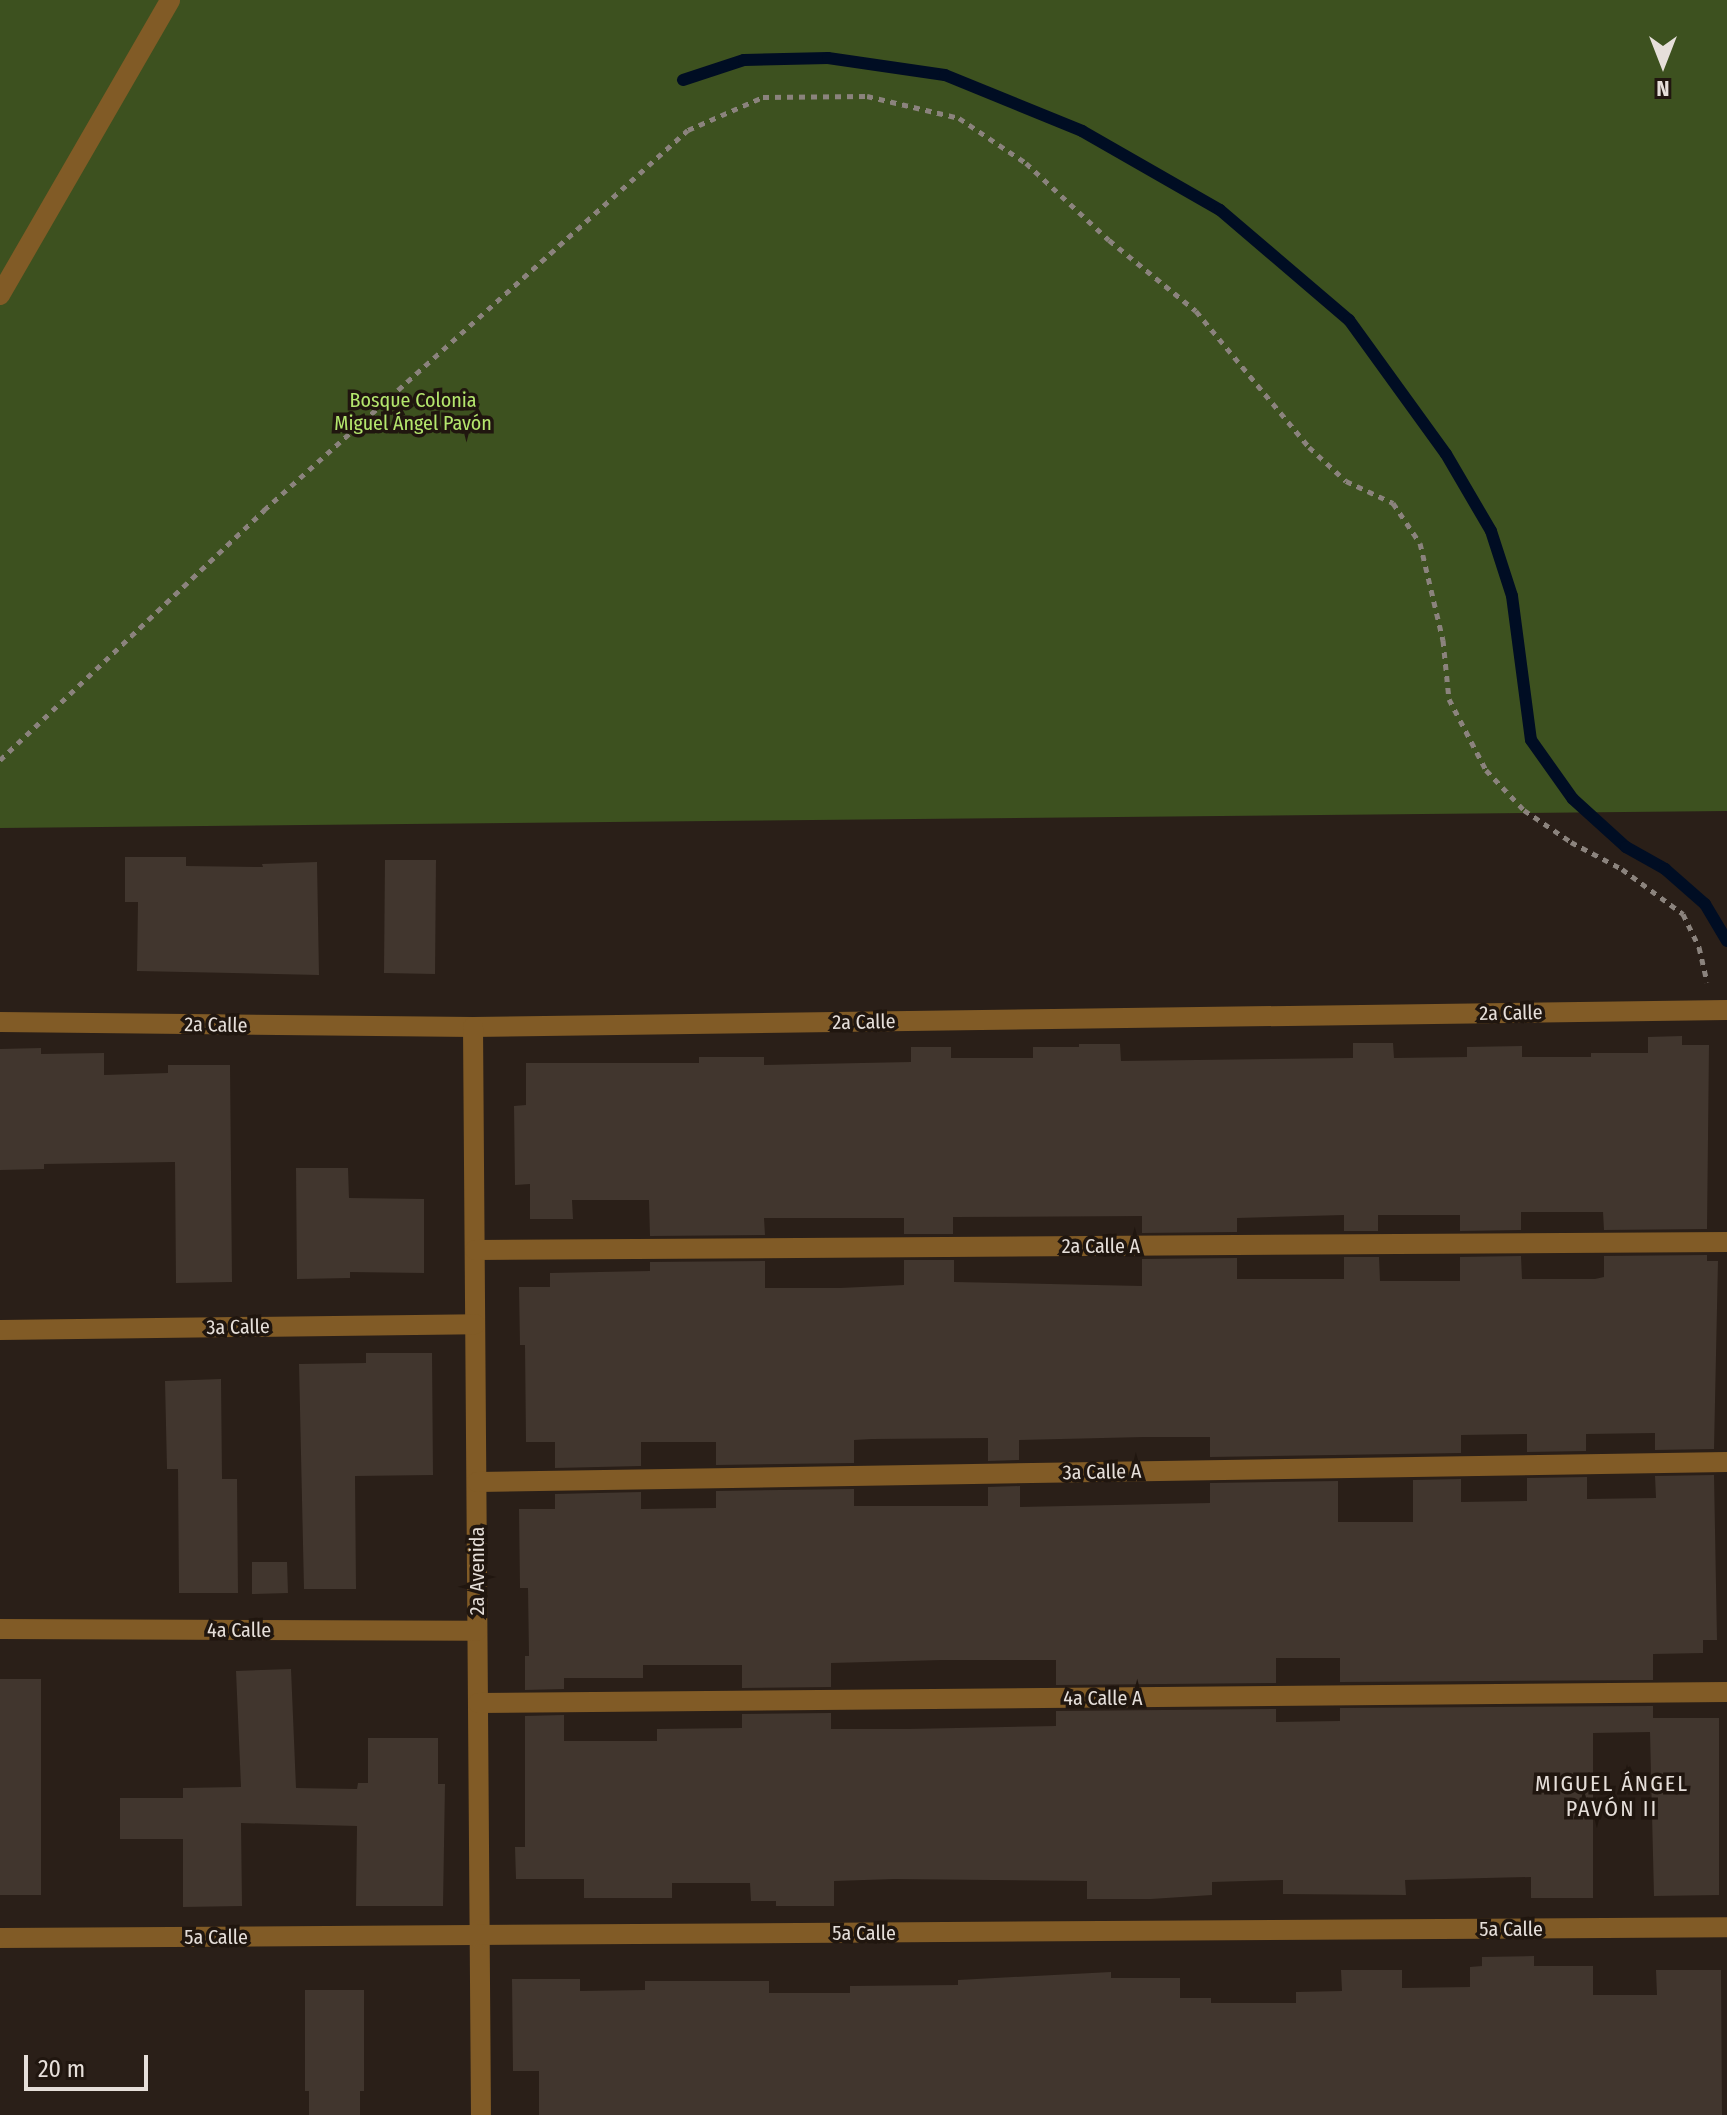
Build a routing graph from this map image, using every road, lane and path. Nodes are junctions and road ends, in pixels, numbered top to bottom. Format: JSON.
{"nodes":[{"id":1,"x":170,"y":0,"type":"edge"},
{"id":2,"x":0,"y":295,"type":"edge"},
{"id":3,"x":0,"y":760,"type":"edge"},
{"id":4,"x":1720,"y":1010,"type":"edge"},
{"id":5,"x":0,"y":1022,"type":"edge"},
{"id":6,"x":473,"y":1027,"type":"junction"},
{"id":7,"x":1727,"y":1242,"type":"edge"},
{"id":8,"x":475,"y":1250,"type":"junction"},
{"id":9,"x":475,"y":1324,"type":"junction"},
{"id":10,"x":0,"y":1330,"type":"edge"},
{"id":11,"x":1727,"y":1462,"type":"edge"},
{"id":12,"x":477,"y":1482,"type":"junction"},
{"id":13,"x":0,"y":1629,"type":"edge"},
{"id":14,"x":477,"y":1631,"type":"junction"},
{"id":15,"x":1727,"y":1692,"type":"edge"},
{"id":16,"x":478,"y":1703,"type":"junction"},
{"id":17,"x":1727,"y":1927,"type":"edge"},
{"id":18,"x":479,"y":1935,"type":"junction"},
{"id":19,"x":0,"y":1938,"type":"edge"},
{"id":20,"x":481,"y":2115,"type":"edge"}],
"edges":[{"from":1,"to":2,"type":"street"},
{"from":3,"to":4,"type":"path"},
{"from":4,"to":6,"type":"street","name":"2a Calle"},
{"from":5,"to":6,"type":"street","name":"2a Calle"},
{"from":6,"to":8,"type":"street","name":"2a Avenida"},
{"from":7,"to":8,"type":"street","name":"2a Calle A"},
{"from":8,"to":9,"type":"street","name":"2a Avenida"},
{"from":9,"to":10,"type":"street","name":"3a Calle"},
{"from":9,"to":12,"type":"street","name":"2a Avenida"},
{"from":11,"to":12,"type":"street","name":"3a Calle A"},
{"from":12,"to":14,"type":"street","name":"2a Avenida"},
{"from":13,"to":14,"type":"street","name":"4a Calle"},
{"from":14,"to":16,"type":"street","name":"2a Avenida"},
{"from":15,"to":16,"type":"street","name":"4a Calle A"},
{"from":16,"to":18,"type":"street","name":"2a Avenida"},
{"from":17,"to":18,"type":"street","name":"5a Calle"},
{"from":18,"to":19,"type":"street","name":"5a Calle"},
{"from":18,"to":20,"type":"street","name":"2a Avenida"}]}
